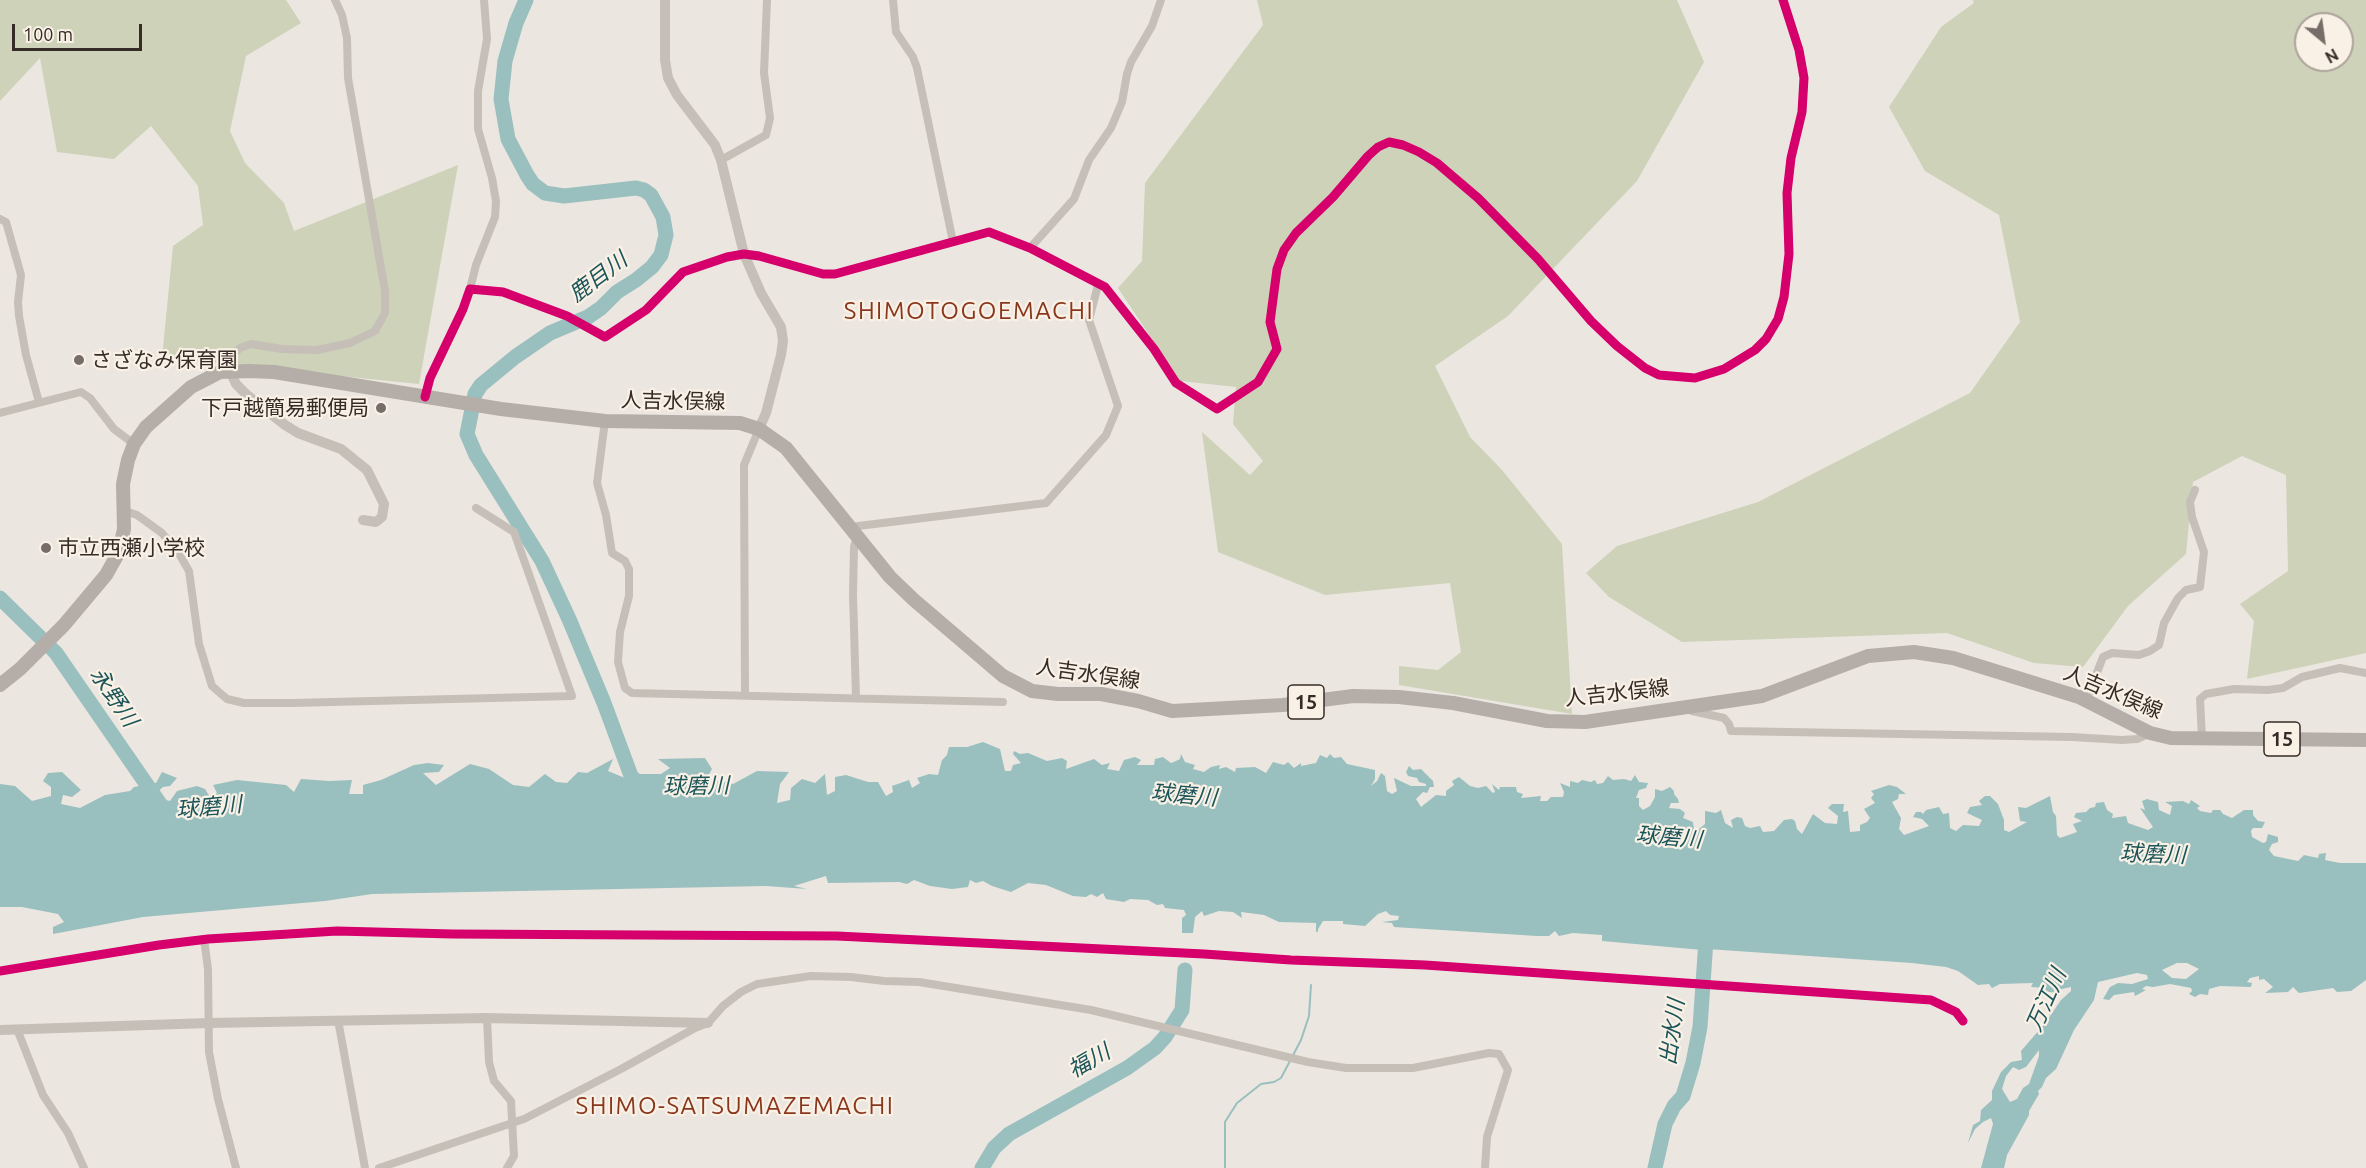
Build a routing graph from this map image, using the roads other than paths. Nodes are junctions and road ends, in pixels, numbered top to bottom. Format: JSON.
{"nodes":[{"id":1,"x":335,"y":0,"type":"edge"},
{"id":2,"x":484,"y":0,"type":"edge"},
{"id":3,"x":665,"y":0,"type":"edge"},
{"id":4,"x":767,"y":0,"type":"edge"},
{"id":5,"x":893,"y":0,"type":"edge"},
{"id":6,"x":1161,"y":0,"type":"edge"},
{"id":7,"x":1783,"y":0,"type":"edge"},
{"id":8,"x":721,"y":160,"type":"junction"},
{"id":9,"x":0,"y":219,"type":"edge"},
{"id":10,"x":952,"y":242,"type":"junction"},
{"id":11,"x":1030,"y":248,"type":"junction"},
{"id":12,"x":744,"y":254,"type":"junction"},
{"id":13,"x":1098,"y":285,"type":"junction"},
{"id":14,"x":470,"y":289,"type":"junction"},
{"id":15,"x":230,"y":371,"type":"junction"},
{"id":16,"x":425,"y":397,"type":"junction"},
{"id":17,"x":39,"y":402,"type":"junction"},
{"id":18,"x":0,"y":413,"type":"edge"},
{"id":19,"x":605,"y":421,"type":"junction"},
{"id":20,"x":759,"y":429,"type":"junction"},
{"id":21,"x":134,"y":444,"type":"junction"},
{"id":22,"x":2195,"y":490,"type":"dead end"},
{"id":23,"x":476,"y":508,"type":"dead end"},
{"id":24,"x":125,"y":511,"type":"junction"},
{"id":25,"x":363,"y":520,"type":"dead end"},
{"id":26,"x":853,"y":532,"type":"junction"},
{"id":27,"x":2366,"y":673,"type":"edge"},
{"id":28,"x":0,"y":685,"type":"edge"},
{"id":29,"x":745,"y":695,"type":"junction"},
{"id":30,"x":856,"y":698,"type":"junction"},
{"id":31,"x":2086,"y":701,"type":"junction"},
{"id":32,"x":1003,"y":702,"type":"dead end"},
{"id":33,"x":1688,"y":706,"type":"junction"},
{"id":34,"x":2150,"y":733,"type":"junction"},
{"id":35,"x":2202,"y":738,"type":"junction"},
{"id":36,"x":2366,"y":740,"type":"edge"},
{"id":37,"x":204,"y":939,"type":"junction"},
{"id":38,"x":0,"y":971,"type":"edge"},
{"id":39,"x":487,"y":1018,"type":"junction"},
{"id":40,"x":338,"y":1020,"type":"junction"},
{"id":41,"x":1963,"y":1021,"type":"dead end"},
{"id":42,"x":209,"y":1023,"type":"junction"},
{"id":43,"x":708,"y":1023,"type":"junction"},
{"id":44,"x":17,"y":1029,"type":"junction"},
{"id":45,"x":0,"y":1030,"type":"edge"},
{"id":46,"x":512,"y":1122,"type":"junction"},
{"id":47,"x":84,"y":1168,"type":"edge"},
{"id":48,"x":236,"y":1168,"type":"edge"},
{"id":49,"x":365,"y":1168,"type":"edge"},
{"id":50,"x":379,"y":1168,"type":"edge"},
{"id":51,"x":507,"y":1168,"type":"edge"},
{"id":52,"x":1485,"y":1168,"type":"edge"}],
"edges":[{"from":1,"to":15,"type":"street"},
{"from":2,"to":14,"type":"street"},
{"from":3,"to":8,"type":"street"},
{"from":4,"to":8,"type":"street"},
{"from":5,"to":10,"type":"street"},
{"from":6,"to":11,"type":"street"},
{"from":7,"to":13,"type":"street"},
{"from":8,"to":12,"type":"street"},
{"from":9,"to":17,"type":"street"},
{"from":10,"to":11,"type":"street"},
{"from":10,"to":12,"type":"street"},
{"from":11,"to":13,"type":"street"},
{"from":12,"to":14,"type":"street"},
{"from":12,"to":20,"type":"street"},
{"from":13,"to":26,"type":"street"},
{"from":14,"to":16,"type":"street"},
{"from":15,"to":16,"type":"main road","name":"人吉水俣線","number":"15"},
{"from":15,"to":21,"type":"main road","name":"人吉水俣線","number":"15"},
{"from":15,"to":25,"type":"street"},
{"from":16,"to":19,"type":"main road","name":"人吉水俣線","number":"15"},
{"from":17,"to":18,"type":"street"},
{"from":17,"to":21,"type":"street"},
{"from":19,"to":20,"type":"main road","name":"人吉水俣線","number":"15"},
{"from":19,"to":29,"type":"street"},
{"from":20,"to":26,"type":"main road","name":"人吉水俣線","number":"15"},
{"from":20,"to":29,"type":"street"},
{"from":21,"to":24,"type":"main road","name":"人吉水俣線","number":"15"},
{"from":22,"to":31,"type":"street"},
{"from":23,"to":24,"type":"street"},
{"from":24,"to":28,"type":"main road","name":"人吉水俣線","number":"15"},
{"from":26,"to":30,"type":"street"},
{"from":26,"to":33,"type":"main road","name":"人吉水俣線","number":"15"},
{"from":27,"to":35,"type":"street"},
{"from":29,"to":30,"type":"street"},
{"from":30,"to":32,"type":"street"},
{"from":31,"to":33,"type":"main road","name":"人吉水俣線","number":"15"},
{"from":31,"to":34,"type":"main road","name":"人吉水俣線","number":"15"},
{"from":33,"to":34,"type":"street"},
{"from":34,"to":35,"type":"main road","name":"人吉水俣線","number":"15"},
{"from":35,"to":36,"type":"main road","name":"人吉水俣線","number":"15"},
{"from":37,"to":38,"type":"street"},
{"from":37,"to":41,"type":"street"},
{"from":37,"to":42,"type":"street"},
{"from":39,"to":40,"type":"street"},
{"from":39,"to":43,"type":"street"},
{"from":39,"to":46,"type":"street"},
{"from":40,"to":42,"type":"street"},
{"from":40,"to":49,"type":"street"},
{"from":42,"to":44,"type":"street"},
{"from":42,"to":48,"type":"street"},
{"from":43,"to":46,"type":"street"},
{"from":43,"to":52,"type":"street"},
{"from":44,"to":45,"type":"street"},
{"from":44,"to":47,"type":"street"},
{"from":46,"to":50,"type":"street"},
{"from":46,"to":51,"type":"street"}]}
